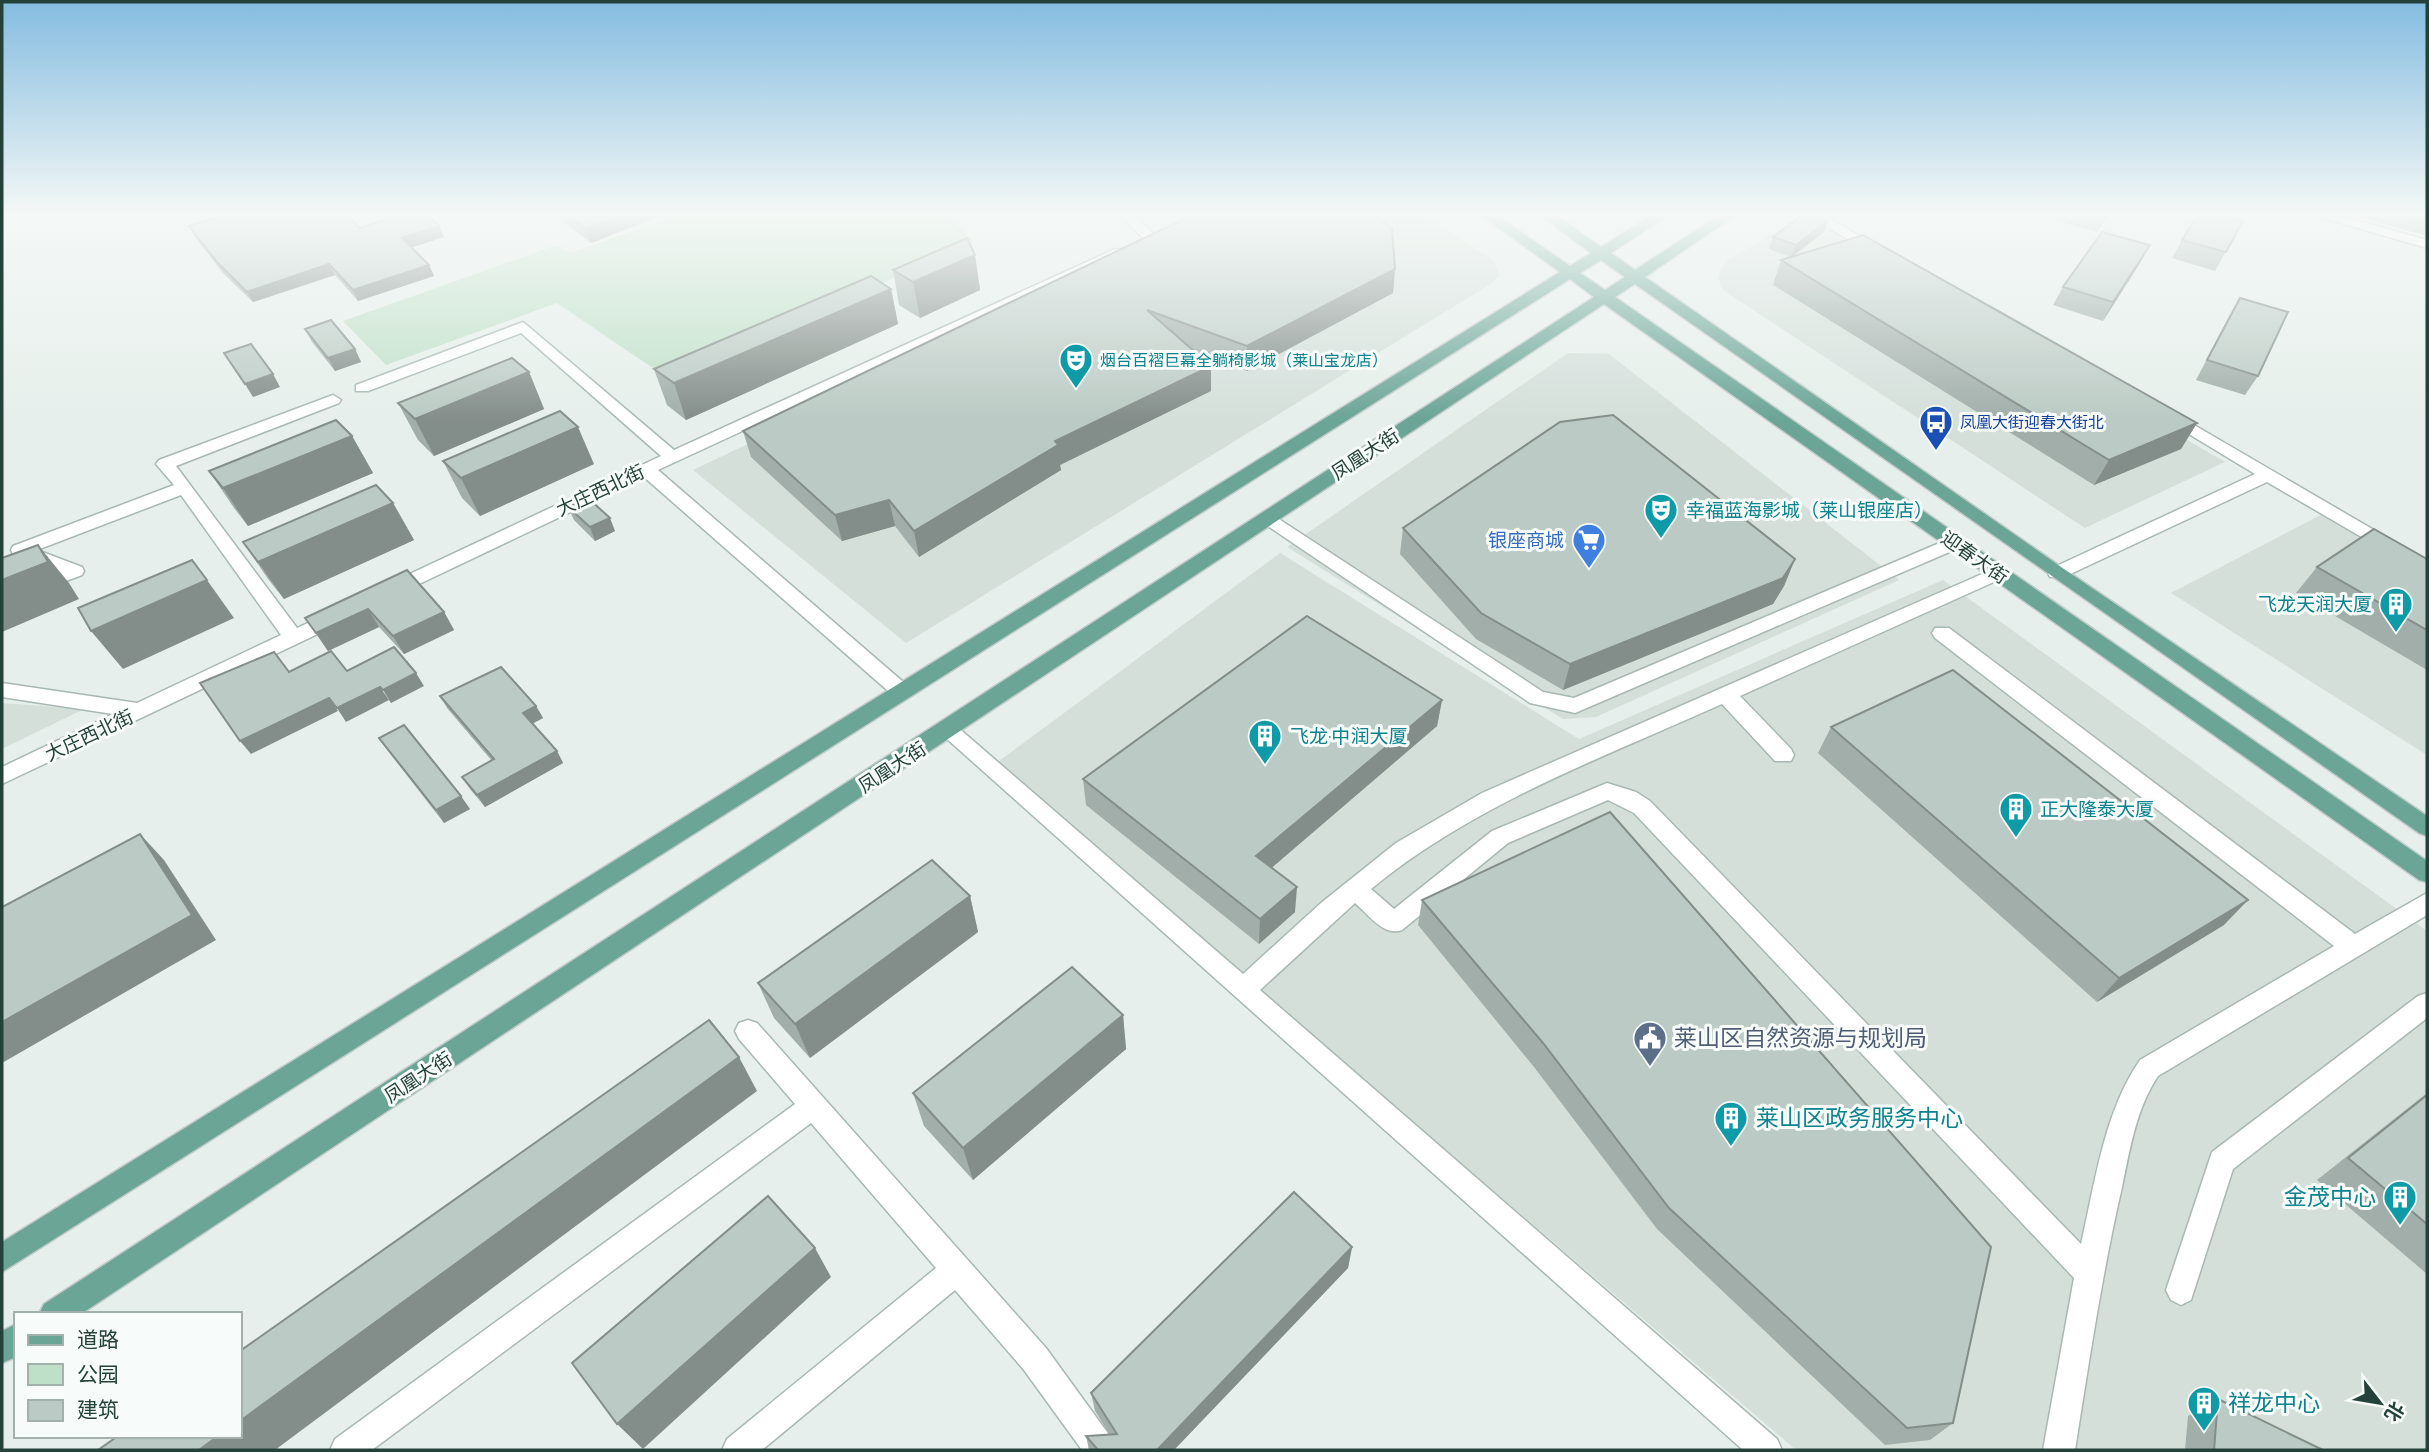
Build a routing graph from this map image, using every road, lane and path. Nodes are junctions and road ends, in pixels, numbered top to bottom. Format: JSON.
{"nodes":[{"id":1,"x":1049,"y":284,"type":"edge"},
{"id":2,"x":1553,"y":284,"type":"edge"},
{"id":3,"x":1586,"y":284,"type":"edge"},
{"id":4,"x":1625,"y":284,"type":"edge"},
{"id":5,"x":1645,"y":284,"type":"edge"},
{"id":6,"x":1605,"y":297,"type":"junction"},
{"id":7,"x":362,"y":388,"type":"dead end"},
{"id":8,"x":333,"y":400,"type":"dead end"},
{"id":9,"x":2159,"y":410,"type":"edge"},
{"id":10,"x":673,"y":457,"type":"junction"},
{"id":11,"x":646,"y":469,"type":"junction"},
{"id":12,"x":2269,"y":475,"type":"junction"},
{"id":13,"x":185,"y":487,"type":"junction"},
{"id":14,"x":1268,"y":518,"type":"junction"},
{"id":15,"x":1955,"y":543,"type":"junction"},
{"id":16,"x":2427,"y":569,"type":"edge"},
{"id":17,"x":1998,"y":572,"type":"junction"},
{"id":18,"x":2057,"y":573,"type":"junction"},
{"id":19,"x":378,"y":596,"type":"edge"},
{"id":20,"x":2,"y":599,"type":"edge"},
{"id":21,"x":354,"y":608,"type":"edge"},
{"id":22,"x":1942,"y":633,"type":"dead end"},
{"id":23,"x":295,"y":638,"type":"junction"},
{"id":24,"x":2,"y":690,"type":"edge"},
{"id":25,"x":902,"y":692,"type":"junction"},
{"id":26,"x":1726,"y":695,"type":"junction"},
{"id":27,"x":139,"y":711,"type":"junction"},
{"id":28,"x":948,"y":730,"type":"junction"},
{"id":29,"x":1783,"y":755,"type":"dead end"},
{"id":30,"x":2,"y":776,"type":"edge"},
{"id":31,"x":2427,"y":827,"type":"edge"},
{"id":32,"x":2427,"y":873,"type":"edge"},
{"id":33,"x":1355,"y":889,"type":"junction"},
{"id":34,"x":2427,"y":903,"type":"edge"},
{"id":35,"x":2354,"y":947,"type":"junction"},
{"id":36,"x":1243,"y":990,"type":"junction"},
{"id":37,"x":2427,"y":1004,"type":"edge"},
{"id":38,"x":748,"y":1031,"type":"dead end"},
{"id":39,"x":813,"y":1106,"type":"junction"},
{"id":40,"x":2,"y":1258,"type":"edge"},
{"id":41,"x":957,"y":1270,"type":"junction"},
{"id":42,"x":2087,"y":1271,"type":"junction"},
{"id":43,"x":2180,"y":1290,"type":"dead end"},
{"id":44,"x":57,"y":1312,"type":"edge"},
{"id":45,"x":346,"y":1450,"type":"edge"},
{"id":46,"x":738,"y":1450,"type":"edge"},
{"id":47,"x":1101,"y":1450,"type":"edge"},
{"id":48,"x":1766,"y":1450,"type":"edge"},
{"id":49,"x":2059,"y":1450,"type":"edge"}],
"edges":[{"from":1,"to":10,"type":"street","name":"大庄西北街"},
{"from":2,"to":25,"type":"main road"},
{"from":3,"to":6,"type":"main road","name":"迎春大街"},
{"from":4,"to":6,"type":"main road","name":"凤凰大街"},
{"from":5,"to":18,"type":"main road","name":"迎春大街"},
{"from":6,"to":14,"type":"main road","name":"凤凰大街"},
{"from":6,"to":15,"type":"main road","name":"迎春大街"},
{"from":7,"to":10,"type":"street"},
{"from":8,"to":13,"type":"street"},
{"from":9,"to":12,"type":"street"},
{"from":10,"to":11,"type":"street","name":"大庄西北街"},
{"from":11,"to":19,"type":"street","name":"大庄西北街"},
{"from":11,"to":25,"type":"street"},
{"from":12,"to":16,"type":"street"},
{"from":12,"to":18,"type":"street"},
{"from":13,"to":20,"type":"street"},
{"from":13,"to":23,"type":"street"},
{"from":14,"to":15,"type":"street"},
{"from":14,"to":28,"type":"main road","name":"凤凰大街"},
{"from":15,"to":17,"type":"main road","name":"迎春大街"},
{"from":17,"to":26,"type":"street"},
{"from":17,"to":32,"type":"main road","name":"迎春大街"},
{"from":18,"to":31,"type":"main road","name":"迎春大街"},
{"from":21,"to":23,"type":"street","name":"大庄西北街"},
{"from":22,"to":35,"type":"street"},
{"from":23,"to":27,"type":"street","name":"大庄西北街"},
{"from":24,"to":27,"type":"street"},
{"from":25,"to":40,"type":"main road"},
{"from":26,"to":29,"type":"street"},
{"from":26,"to":33,"type":"street"},
{"from":27,"to":30,"type":"street","name":"大庄西北街"},
{"from":28,"to":36,"type":"street"},
{"from":28,"to":44,"type":"main road","name":"凤凰大街"},
{"from":33,"to":36,"type":"street"},
{"from":33,"to":42,"type":"street"},
{"from":34,"to":35,"type":"street"},
{"from":35,"to":42,"type":"street"},
{"from":36,"to":48,"type":"street"},
{"from":37,"to":43,"type":"street"},
{"from":38,"to":39,"type":"street"},
{"from":39,"to":41,"type":"street"},
{"from":39,"to":45,"type":"street"},
{"from":41,"to":46,"type":"street"},
{"from":41,"to":47,"type":"street"},
{"from":42,"to":49,"type":"street"}]}
